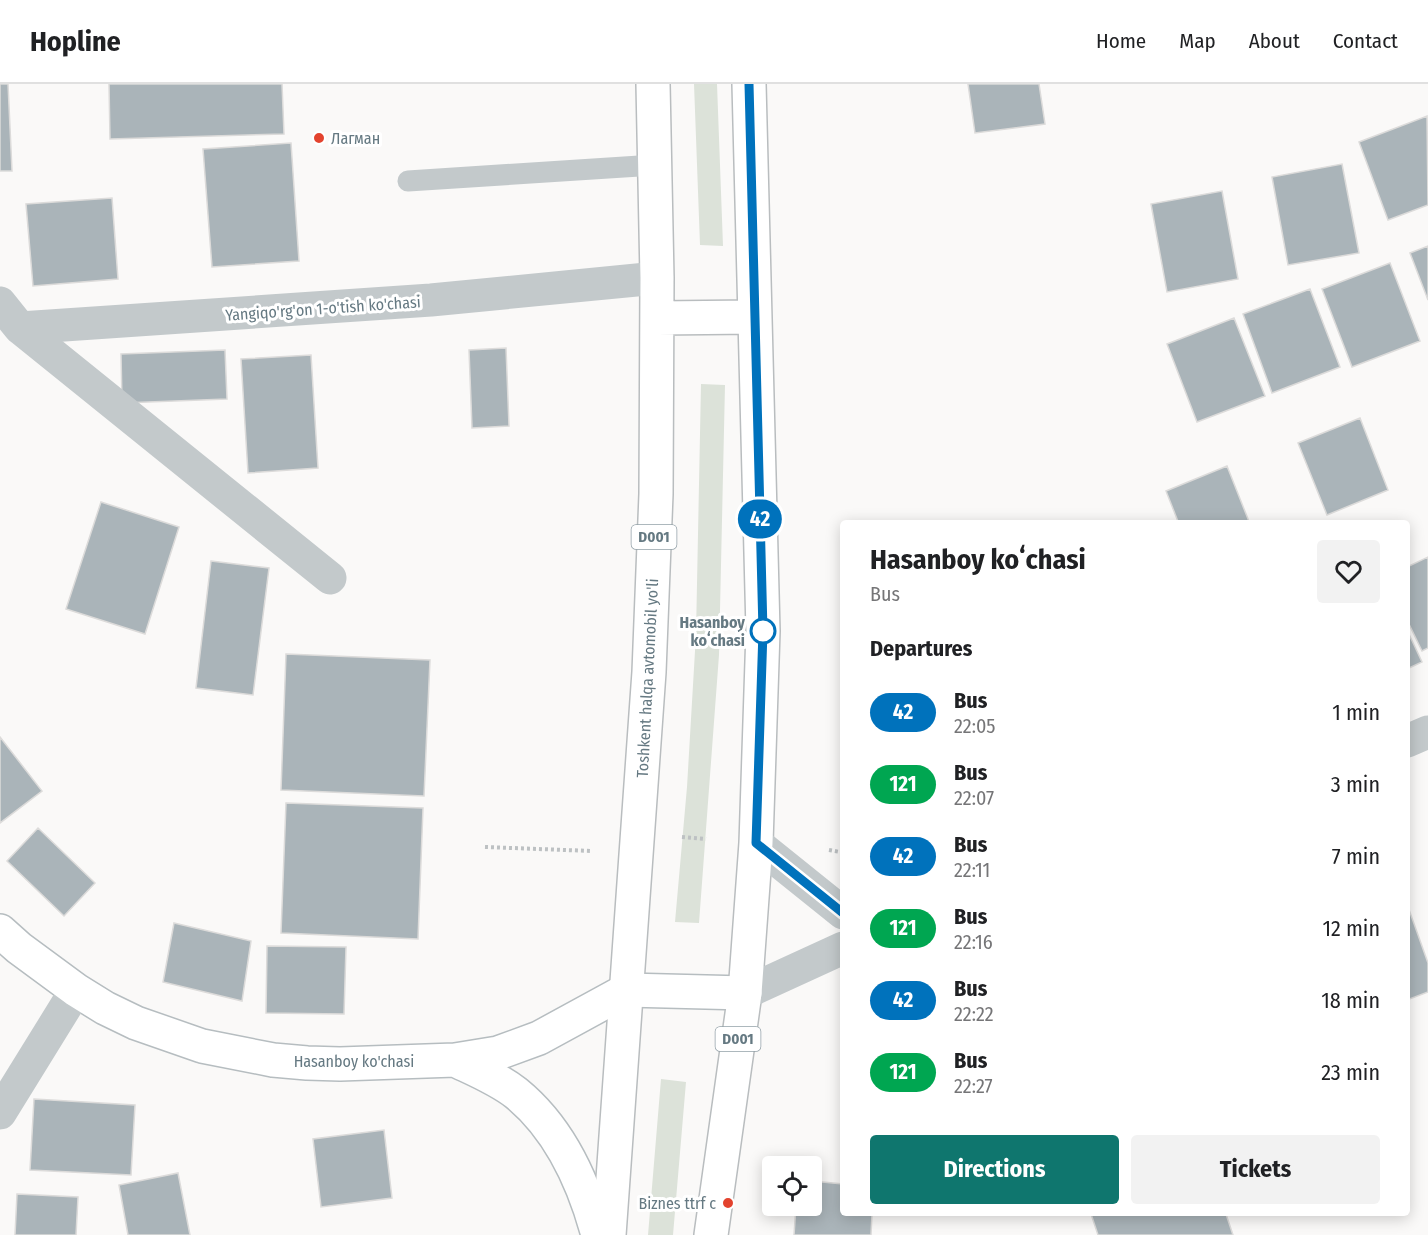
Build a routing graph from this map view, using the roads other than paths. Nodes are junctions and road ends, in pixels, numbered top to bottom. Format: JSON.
{"nodes":[{"id":1,"x":653,"y":84,"type":"edge"},
{"id":2,"x":749,"y":84,"type":"edge"},
{"id":3,"x":655,"y":165,"type":"junction"},
{"id":4,"x":408,"y":181,"type":"dead end"},
{"id":5,"x":657,"y":278,"type":"junction"},
{"id":6,"x":0,"y":303,"type":"edge"},
{"id":7,"x":754,"y":317,"type":"junction"},
{"id":8,"x":657,"y":318,"type":"junction"},
{"id":9,"x":20,"y":328,"type":"junction"},
{"id":10,"x":330,"y":578,"type":"dead end"},
{"id":11,"x":1428,"y":732,"type":"edge"},
{"id":12,"x":1410,"y":740,"type":"edge"},
{"id":13,"x":756,"y":843,"type":"junction"},
{"id":14,"x":840,"y":911,"type":"edge"},
{"id":15,"x":0,"y":931,"type":"edge"},
{"id":16,"x":840,"y":949,"type":"edge"},
{"id":17,"x":76,"y":990,"type":"junction"},
{"id":18,"x":627,"y":990,"type":"junction"},
{"id":19,"x":745,"y":993,"type":"junction"},
{"id":20,"x":455,"y":1060,"type":"junction"},
{"id":21,"x":0,"y":1113,"type":"edge"},
{"id":22,"x":598,"y":1235,"type":"edge"},
{"id":23,"x":609,"y":1235,"type":"edge"},
{"id":24,"x":711,"y":1235,"type":"edge"}],
"edges":[{"from":1,"to":3,"type":"main road","name":"Toshkent halqa avtomobil yo'li","number":"D001"},
{"from":2,"to":7,"type":"main road","number":"D001"},
{"from":3,"to":4,"type":"lane"},
{"from":3,"to":5,"type":"main road","name":"Toshkent halqa avtomobil yo'li","number":"D001"},
{"from":5,"to":8,"type":"main road","name":"Toshkent halqa avtomobil yo'li","number":"D001"},
{"from":5,"to":9,"type":"street","name":"Yangiqo'rg'on 1-o'tish ko'chasi"},
{"from":6,"to":9,"type":"street"},
{"from":7,"to":8,"type":"main road"},
{"from":7,"to":13,"type":"main road","number":"D001"},
{"from":8,"to":18,"type":"main road","name":"Toshkent halqa avtomobil yo'li","number":"D001"},
{"from":9,"to":10,"type":"street"},
{"from":11,"to":12,"type":"street"},
{"from":13,"to":14,"type":"street"},
{"from":13,"to":19,"type":"main road","number":"D001"},
{"from":15,"to":17,"type":"main road","name":"Hasanboy ko'chasi"},
{"from":16,"to":19,"type":"street"},
{"from":17,"to":20,"type":"main road","name":"Hasanboy ko'chasi"},
{"from":17,"to":21,"type":"street"},
{"from":18,"to":19,"type":"main road"},
{"from":18,"to":20,"type":"main road","name":"Hasanboy ko'chasi"},
{"from":18,"to":23,"type":"main road","name":"Toshkent halqa avtomobil yo'li","number":"D001"},
{"from":19,"to":24,"type":"main road","number":"D001"},
{"from":20,"to":22,"type":"main road","name":"Hasanboy ko'chasi"}]}
